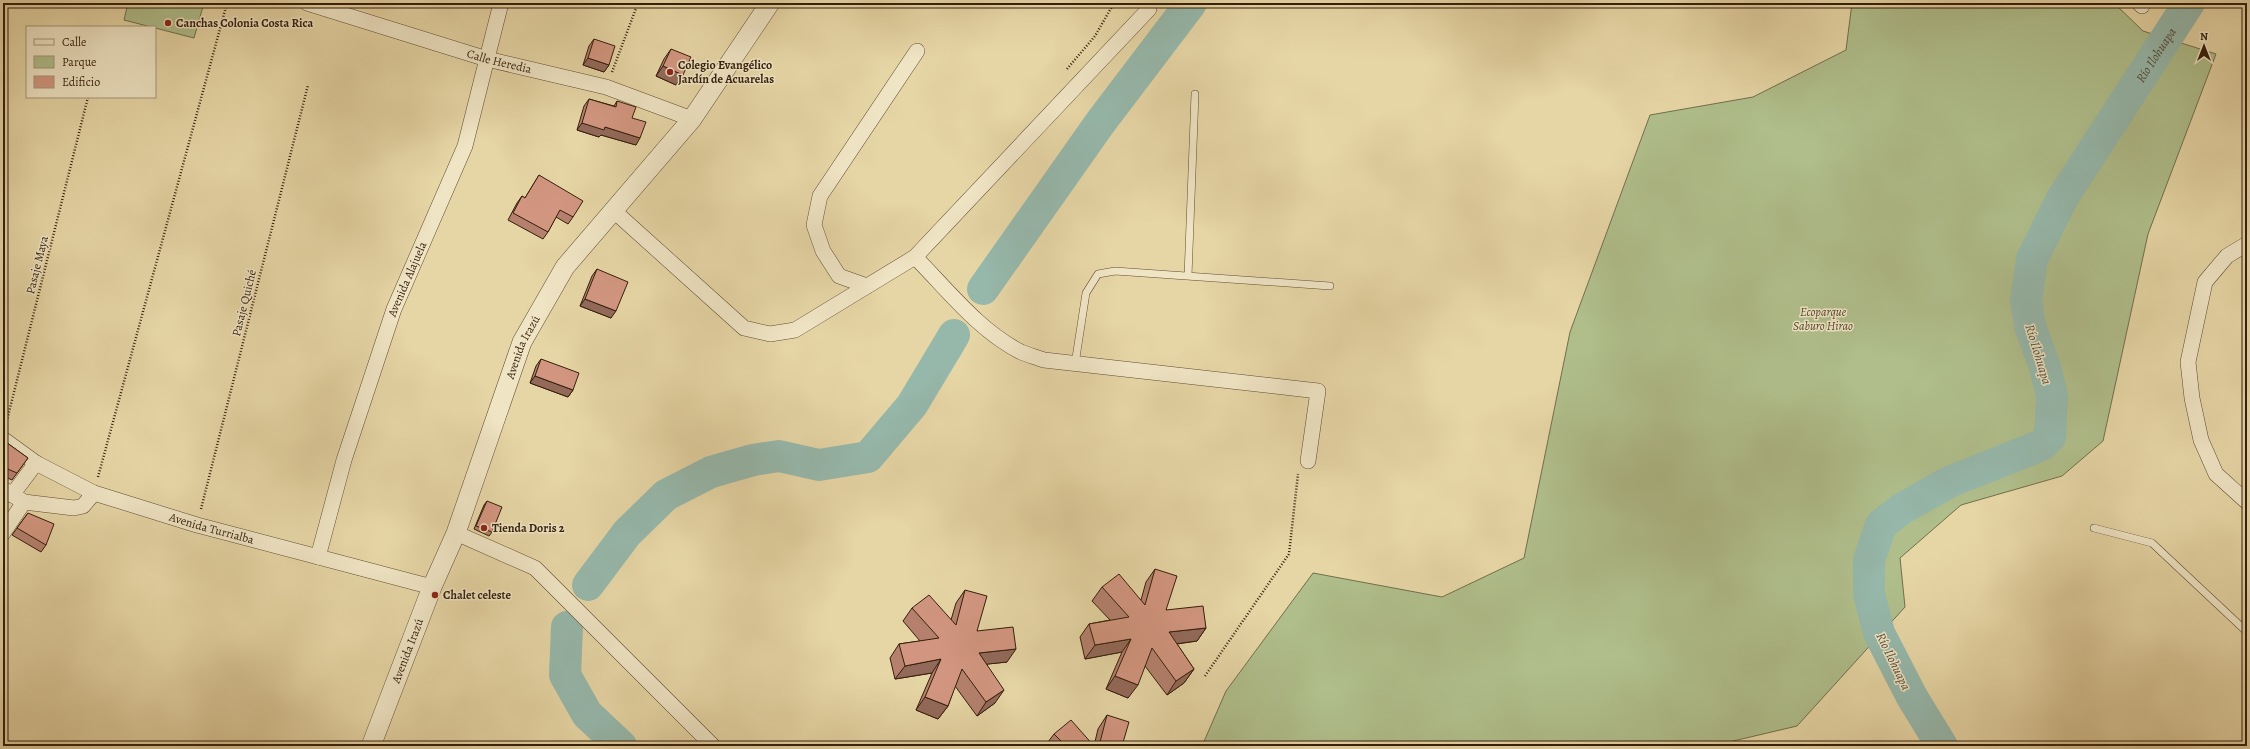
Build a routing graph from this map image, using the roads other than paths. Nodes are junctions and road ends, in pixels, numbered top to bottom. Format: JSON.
{"nodes":[{"id":1,"x":307,"y":3,"type":"edge"},
{"id":2,"x":501,"y":3,"type":"edge"},
{"id":3,"x":770,"y":3,"type":"edge"},
{"id":4,"x":1149,"y":9,"type":"dead end"},
{"id":5,"x":917,"y":51,"type":"dead end"},
{"id":6,"x":487,"y":59,"type":"junction"},
{"id":7,"x":1195,"y":94,"type":"dead end"},
{"id":8,"x":692,"y":119,"type":"junction"},
{"id":9,"x":614,"y":211,"type":"junction"},
{"id":10,"x":2247,"y":244,"type":"edge"},
{"id":11,"x":915,"y":257,"type":"junction"},
{"id":12,"x":1188,"y":276,"type":"junction"},
{"id":13,"x":867,"y":286,"type":"junction"},
{"id":14,"x":1330,"y":286,"type":"dead end"},
{"id":15,"x":1075,"y":364,"type":"junction"},
{"id":16,"x":4,"y":434,"type":"edge"},
{"id":17,"x":1308,"y":461,"type":"road end"},
{"id":18,"x":36,"y":463,"type":"junction"},
{"id":19,"x":94,"y":493,"type":"junction"},
{"id":20,"x":13,"y":495,"type":"edge"},
{"id":21,"x":2247,"y":502,"type":"edge"},
{"id":22,"x":2094,"y":528,"type":"dead end"},
{"id":23,"x":3,"y":533,"type":"edge"},
{"id":24,"x":456,"y":533,"type":"junction"},
{"id":25,"x":318,"y":557,"type":"junction"},
{"id":26,"x":432,"y":587,"type":"junction"},
{"id":27,"x":2247,"y":632,"type":"edge"},
{"id":28,"x":371,"y":746,"type":"edge"},
{"id":29,"x":713,"y":746,"type":"edge"}],
"edges":[{"from":1,"to":6,"type":"street","name":"Calle Heredia"},
{"from":2,"to":6,"type":"street","name":"Avenida Alajuela"},
{"from":3,"to":8,"type":"street","name":"Avenida Irazú"},
{"from":4,"to":11,"type":"street"},
{"from":5,"to":13,"type":"street"},
{"from":6,"to":8,"type":"street","name":"Calle Heredia"},
{"from":6,"to":25,"type":"street","name":"Avenida Alajuela"},
{"from":7,"to":12,"type":"lane"},
{"from":8,"to":9,"type":"street","name":"Avenida Irazú"},
{"from":9,"to":13,"type":"street"},
{"from":9,"to":24,"type":"street","name":"Avenida Irazú"},
{"from":10,"to":21,"type":"street"},
{"from":11,"to":13,"type":"street"},
{"from":11,"to":15,"type":"street"},
{"from":12,"to":14,"type":"lane"},
{"from":12,"to":15,"type":"lane"},
{"from":15,"to":17,"type":"street"},
{"from":16,"to":18,"type":"street","name":"Avenida Turrialba"},
{"from":18,"to":19,"type":"street","name":"Avenida Turrialba"},
{"from":18,"to":20,"type":"street"},
{"from":19,"to":20,"type":"street"},
{"from":19,"to":25,"type":"street","name":"Avenida Turrialba"},
{"from":20,"to":23,"type":"street"},
{"from":22,"to":27,"type":"lane"},
{"from":24,"to":26,"type":"street","name":"Avenida Irazú"},
{"from":24,"to":29,"type":"street"},
{"from":25,"to":26,"type":"street","name":"Avenida Turrialba"},
{"from":26,"to":28,"type":"street","name":"Avenida Irazú"}]}
